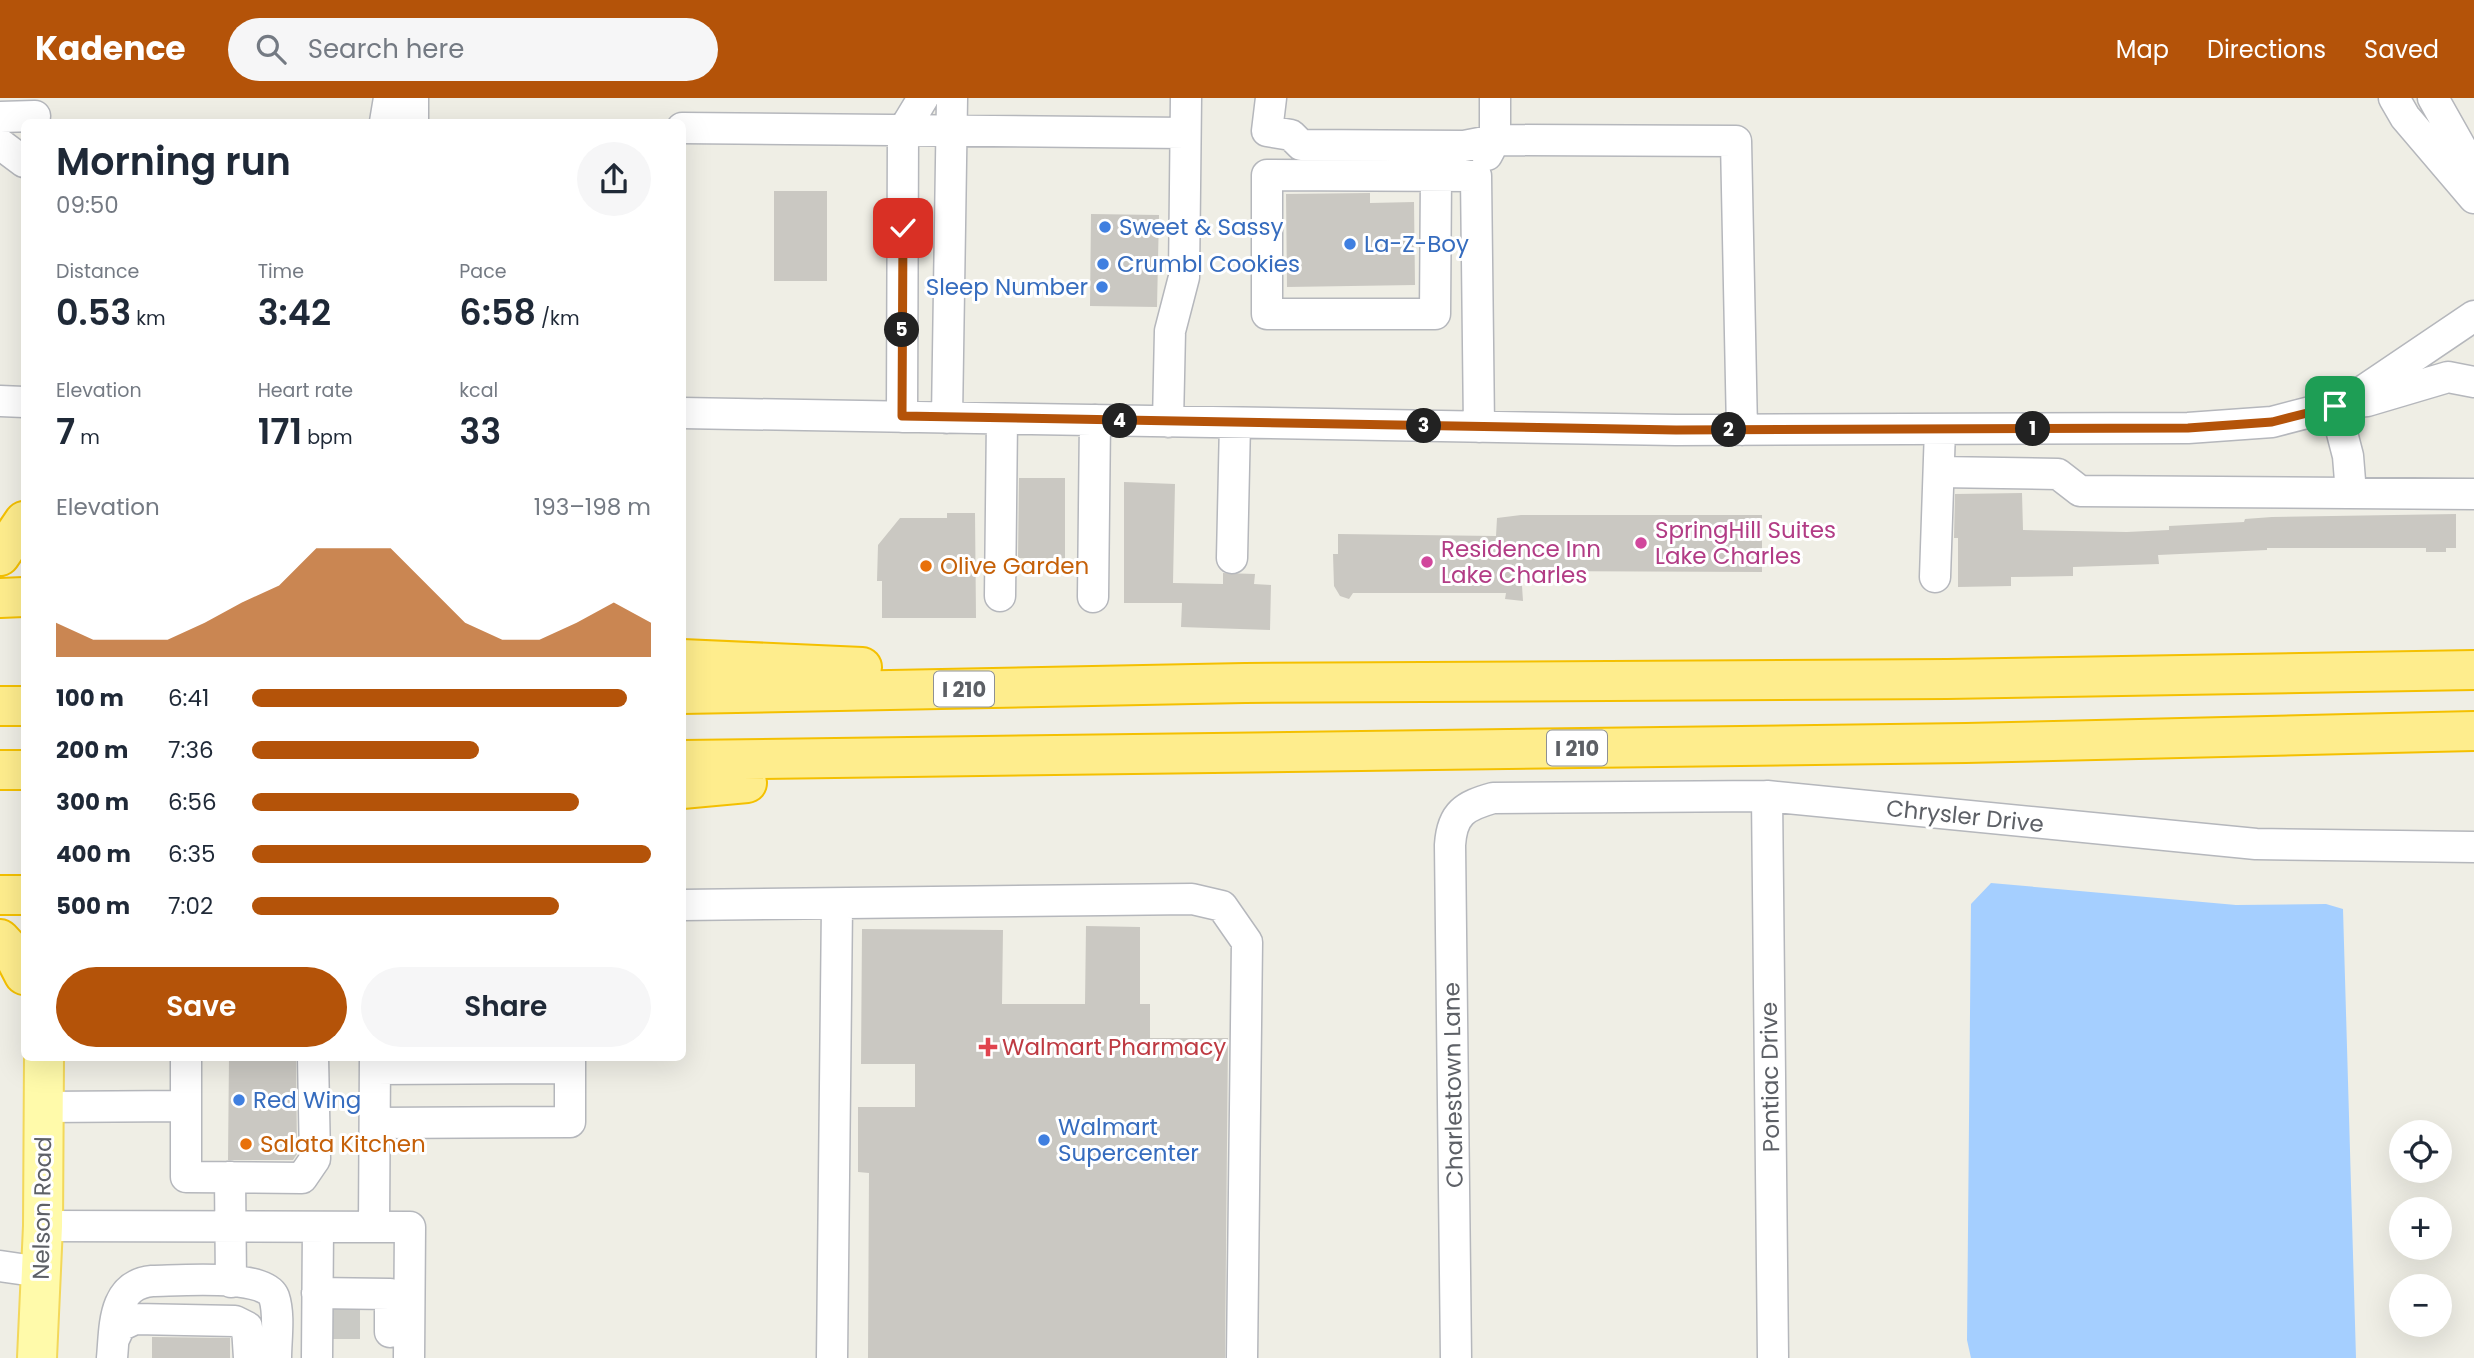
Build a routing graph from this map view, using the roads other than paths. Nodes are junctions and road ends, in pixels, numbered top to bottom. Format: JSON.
{"nodes":[{"id":1,"x":389,"y":98,"type":"edge"},
{"id":2,"x":413,"y":98,"type":"edge"},
{"id":3,"x":923,"y":98,"type":"edge"},
{"id":4,"x":952,"y":98,"type":"edge"},
{"id":5,"x":1186,"y":98,"type":"edge"},
{"id":6,"x":1271,"y":98,"type":"edge"},
{"id":7,"x":1495,"y":98,"type":"edge"},
{"id":8,"x":2394,"y":98,"type":"edge"},
{"id":9,"x":2433,"y":98,"type":"edge"},
{"id":10,"x":35,"y":112,"type":"edge"},
{"id":11,"x":0,"y":117,"type":"edge"},
{"id":12,"x":386,"y":119,"type":"edge"},
{"id":13,"x":412,"y":119,"type":"edge"},
{"id":14,"x":686,"y":128,"type":"edge"},
{"id":15,"x":903,"y":131,"type":"junction"},
{"id":16,"x":951,"y":131,"type":"junction"},
{"id":17,"x":1267,"y":131,"type":"junction"},
{"id":18,"x":1185,"y":133,"type":"junction"},
{"id":19,"x":1496,"y":139,"type":"junction"},
{"id":20,"x":0,"y":144,"type":"edge"},
{"id":21,"x":21,"y":160,"type":"edge"},
{"id":22,"x":2474,"y":171,"type":"edge"},
{"id":23,"x":1267,"y":175,"type":"junction"},
{"id":24,"x":1436,"y":175,"type":"junction"},
{"id":25,"x":1476,"y":176,"type":"junction"},
{"id":26,"x":2474,"y":198,"type":"edge"},
{"id":27,"x":1435,"y":275,"type":"junction"},
{"id":28,"x":1477,"y":275,"type":"junction"},
{"id":29,"x":2474,"y":316,"type":"edge"},
{"id":30,"x":2474,"y":382,"type":"edge"},
{"id":31,"x":0,"y":401,"type":"edge"},
{"id":32,"x":21,"y":402,"type":"edge"},
{"id":33,"x":2340,"y":405,"type":"junction"},
{"id":34,"x":686,"y":413,"type":"edge"},
{"id":35,"x":902,"y":416,"type":"junction"},
{"id":36,"x":947,"y":418,"type":"junction"},
{"id":37,"x":1002,"y":419,"type":"junction"},
{"id":38,"x":1094,"y":420,"type":"junction"},
{"id":39,"x":1168,"y":422,"type":"junction"},
{"id":40,"x":1236,"y":423,"type":"junction"},
{"id":41,"x":1479,"y":427,"type":"junction"},
{"id":42,"x":1940,"y":429,"type":"junction"},
{"id":43,"x":2060,"y":429,"type":"junction"},
{"id":44,"x":1742,"y":430,"type":"junction"},
{"id":45,"x":1939,"y":472,"type":"junction"},
{"id":46,"x":2058,"y":474,"type":"junction"},
{"id":47,"x":2351,"y":493,"type":"junction"},
{"id":48,"x":2474,"y":494,"type":"edge"},
{"id":49,"x":21,"y":525,"type":"edge"},
{"id":50,"x":0,"y":556,"type":"edge"},
{"id":51,"x":1232,"y":558,"type":"dead end"},
{"id":52,"x":1935,"y":577,"type":"dead end"},
{"id":53,"x":1000,"y":596,"type":"dead end"},
{"id":54,"x":0,"y":597,"type":"edge"},
{"id":55,"x":21,"y":597,"type":"edge"},
{"id":56,"x":1093,"y":597,"type":"dead end"},
{"id":57,"x":686,"y":659,"type":"edge"},
{"id":58,"x":2472,"y":670,"type":"edge"},
{"id":59,"x":1245,"y":683,"type":"junction"},
{"id":60,"x":686,"y":694,"type":"edge"},
{"id":61,"x":0,"y":706,"type":"edge"},
{"id":62,"x":21,"y":706,"type":"edge"},
{"id":63,"x":2473,"y":731,"type":"edge"},
{"id":64,"x":958,"y":756,"type":"junction"},
{"id":65,"x":686,"y":760,"type":"edge"},
{"id":66,"x":0,"y":770,"type":"edge"},
{"id":67,"x":21,"y":770,"type":"edge"},
{"id":68,"x":686,"y":789,"type":"edge"},
{"id":69,"x":1768,"y":796,"type":"junction"},
{"id":70,"x":1460,"y":814,"type":"joint"},
{"id":71,"x":2474,"y":847,"type":"edge"},
{"id":72,"x":0,"y":895,"type":"edge"},
{"id":73,"x":21,"y":895,"type":"edge"},
{"id":74,"x":686,"y":905,"type":"edge"},
{"id":75,"x":837,"y":905,"type":"junction"},
{"id":76,"x":0,"y":939,"type":"edge"},
{"id":77,"x":21,"y":969,"type":"edge"},
{"id":78,"x":44,"y":1061,"type":"edge"},
{"id":79,"x":186,"y":1061,"type":"edge"},
{"id":80,"x":313,"y":1061,"type":"edge"},
{"id":81,"x":375,"y":1063,"type":"edge"},
{"id":82,"x":531,"y":1063,"type":"edge"},
{"id":83,"x":570,"y":1063,"type":"edge"},
{"id":84,"x":186,"y":1105,"type":"junction"},
{"id":85,"x":44,"y":1107,"type":"junction"},
{"id":86,"x":375,"y":1123,"type":"junction"},
{"id":87,"x":230,"y":1177,"type":"junction"},
{"id":88,"x":43,"y":1226,"type":"junction"},
{"id":89,"x":231,"y":1227,"type":"junction"},
{"id":90,"x":317,"y":1227,"type":"junction"},
{"id":91,"x":374,"y":1227,"type":"junction"},
{"id":92,"x":0,"y":1266,"type":"edge"},
{"id":93,"x":41,"y":1272,"type":"junction"},
{"id":94,"x":231,"y":1282,"type":"junction"},
{"id":95,"x":317,"y":1293,"type":"junction"},
{"id":96,"x":119,"y":1344,"type":"edge"},
{"id":97,"x":37,"y":1358,"type":"edge"},
{"id":98,"x":249,"y":1358,"type":"edge"},
{"id":99,"x":275,"y":1358,"type":"edge"},
{"id":100,"x":317,"y":1358,"type":"edge"},
{"id":101,"x":390,"y":1358,"type":"edge"},
{"id":102,"x":409,"y":1358,"type":"edge"},
{"id":103,"x":832,"y":1358,"type":"edge"},
{"id":104,"x":1242,"y":1358,"type":"edge"},
{"id":105,"x":1456,"y":1358,"type":"edge"},
{"id":106,"x":1773,"y":1358,"type":"edge"}],
"edges":[{"from":1,"to":12,"type":"street"},
{"from":2,"to":13,"type":"street"},
{"from":3,"to":15,"type":"street"},
{"from":4,"to":16,"type":"street"},
{"from":5,"to":18,"type":"street"},
{"from":6,"to":17,"type":"street"},
{"from":7,"to":19,"type":"street"},
{"from":8,"to":26,"type":"street"},
{"from":9,"to":22,"type":"street"},
{"from":10,"to":11,"type":"street"},
{"from":14,"to":15,"type":"street"},
{"from":15,"to":16,"type":"street"},
{"from":15,"to":35,"type":"street"},
{"from":16,"to":18,"type":"street"},
{"from":16,"to":36,"type":"street"},
{"from":17,"to":19,"type":"street"},
{"from":17,"to":23,"type":"street"},
{"from":18,"to":39,"type":"street"},
{"from":19,"to":25,"type":"street"},
{"from":19,"to":44,"type":"street"},
{"from":20,"to":21,"type":"street"},
{"from":23,"to":24,"type":"street"},
{"from":23,"to":27,"type":"street"},
{"from":24,"to":25,"type":"street"},
{"from":24,"to":27,"type":"street"},
{"from":25,"to":28,"type":"street"},
{"from":27,"to":28,"type":"street"},
{"from":28,"to":41,"type":"street"},
{"from":29,"to":33,"type":"street"},
{"from":30,"to":33,"type":"street"},
{"from":31,"to":32,"type":"street"},
{"from":33,"to":43,"type":"street"},
{"from":33,"to":47,"type":"street"},
{"from":34,"to":35,"type":"street"},
{"from":35,"to":36,"type":"street"},
{"from":36,"to":37,"type":"street"},
{"from":37,"to":38,"type":"street"},
{"from":37,"to":53,"type":"street"},
{"from":38,"to":39,"type":"street"},
{"from":38,"to":56,"type":"street"},
{"from":39,"to":40,"type":"street"},
{"from":40,"to":41,"type":"street"},
{"from":40,"to":51,"type":"street"},
{"from":41,"to":44,"type":"street"},
{"from":42,"to":43,"type":"street"},
{"from":42,"to":44,"type":"street"},
{"from":42,"to":45,"type":"street"},
{"from":43,"to":46,"type":"street"},
{"from":45,"to":46,"type":"street"},
{"from":45,"to":52,"type":"street"},
{"from":46,"to":47,"type":"street"},
{"from":47,"to":48,"type":"street"},
{"from":49,"to":50,"type":"highway"},
{"from":54,"to":55,"type":"highway"},
{"from":57,"to":59,"type":"highway"},
{"from":58,"to":59,"type":"highway","number":"I 210"},
{"from":59,"to":60,"type":"highway","number":"I 210"},
{"from":61,"to":62,"type":"highway"},
{"from":63,"to":64,"type":"highway","number":"I 210"},
{"from":64,"to":65,"type":"highway","number":"I 210"},
{"from":64,"to":68,"type":"highway"},
{"from":66,"to":67,"type":"highway"},
{"from":69,"to":70,"type":"street","name":"Chrysler Drive"},
{"from":69,"to":71,"type":"street","name":"Chrysler Drive"},
{"from":69,"to":106,"type":"street","name":"Pontiac Drive"},
{"from":70,"to":105,"type":"street","name":"Charlestown Lane"},
{"from":72,"to":73,"type":"highway"},
{"from":74,"to":75,"type":"street"},
{"from":75,"to":103,"type":"street"},
{"from":75,"to":104,"type":"street"},
{"from":76,"to":77,"type":"highway"},
{"from":78,"to":85,"type":"main road","name":"Nelson Road"},
{"from":79,"to":84,"type":"street"},
{"from":80,"to":87,"type":"street"},
{"from":81,"to":82,"type":"street"},
{"from":81,"to":86,"type":"street"},
{"from":82,"to":83,"type":"street"},
{"from":83,"to":86,"type":"street"},
{"from":84,"to":85,"type":"street"},
{"from":84,"to":87,"type":"street"},
{"from":85,"to":88,"type":"main road","name":"Nelson Road"},
{"from":86,"to":91,"type":"street"},
{"from":87,"to":89,"type":"street"},
{"from":88,"to":89,"type":"street"},
{"from":88,"to":93,"type":"main road","name":"Nelson Road"},
{"from":89,"to":90,"type":"street"},
{"from":89,"to":94,"type":"street"},
{"from":90,"to":91,"type":"street"},
{"from":90,"to":95,"type":"street"},
{"from":91,"to":102,"type":"street"},
{"from":92,"to":93,"type":"street"},
{"from":93,"to":97,"type":"main road","name":"Nelson Road"},
{"from":94,"to":96,"type":"street"},
{"from":94,"to":99,"type":"street"},
{"from":95,"to":100,"type":"street"},
{"from":95,"to":101,"type":"street"},
{"from":96,"to":98,"type":"street"}]}
